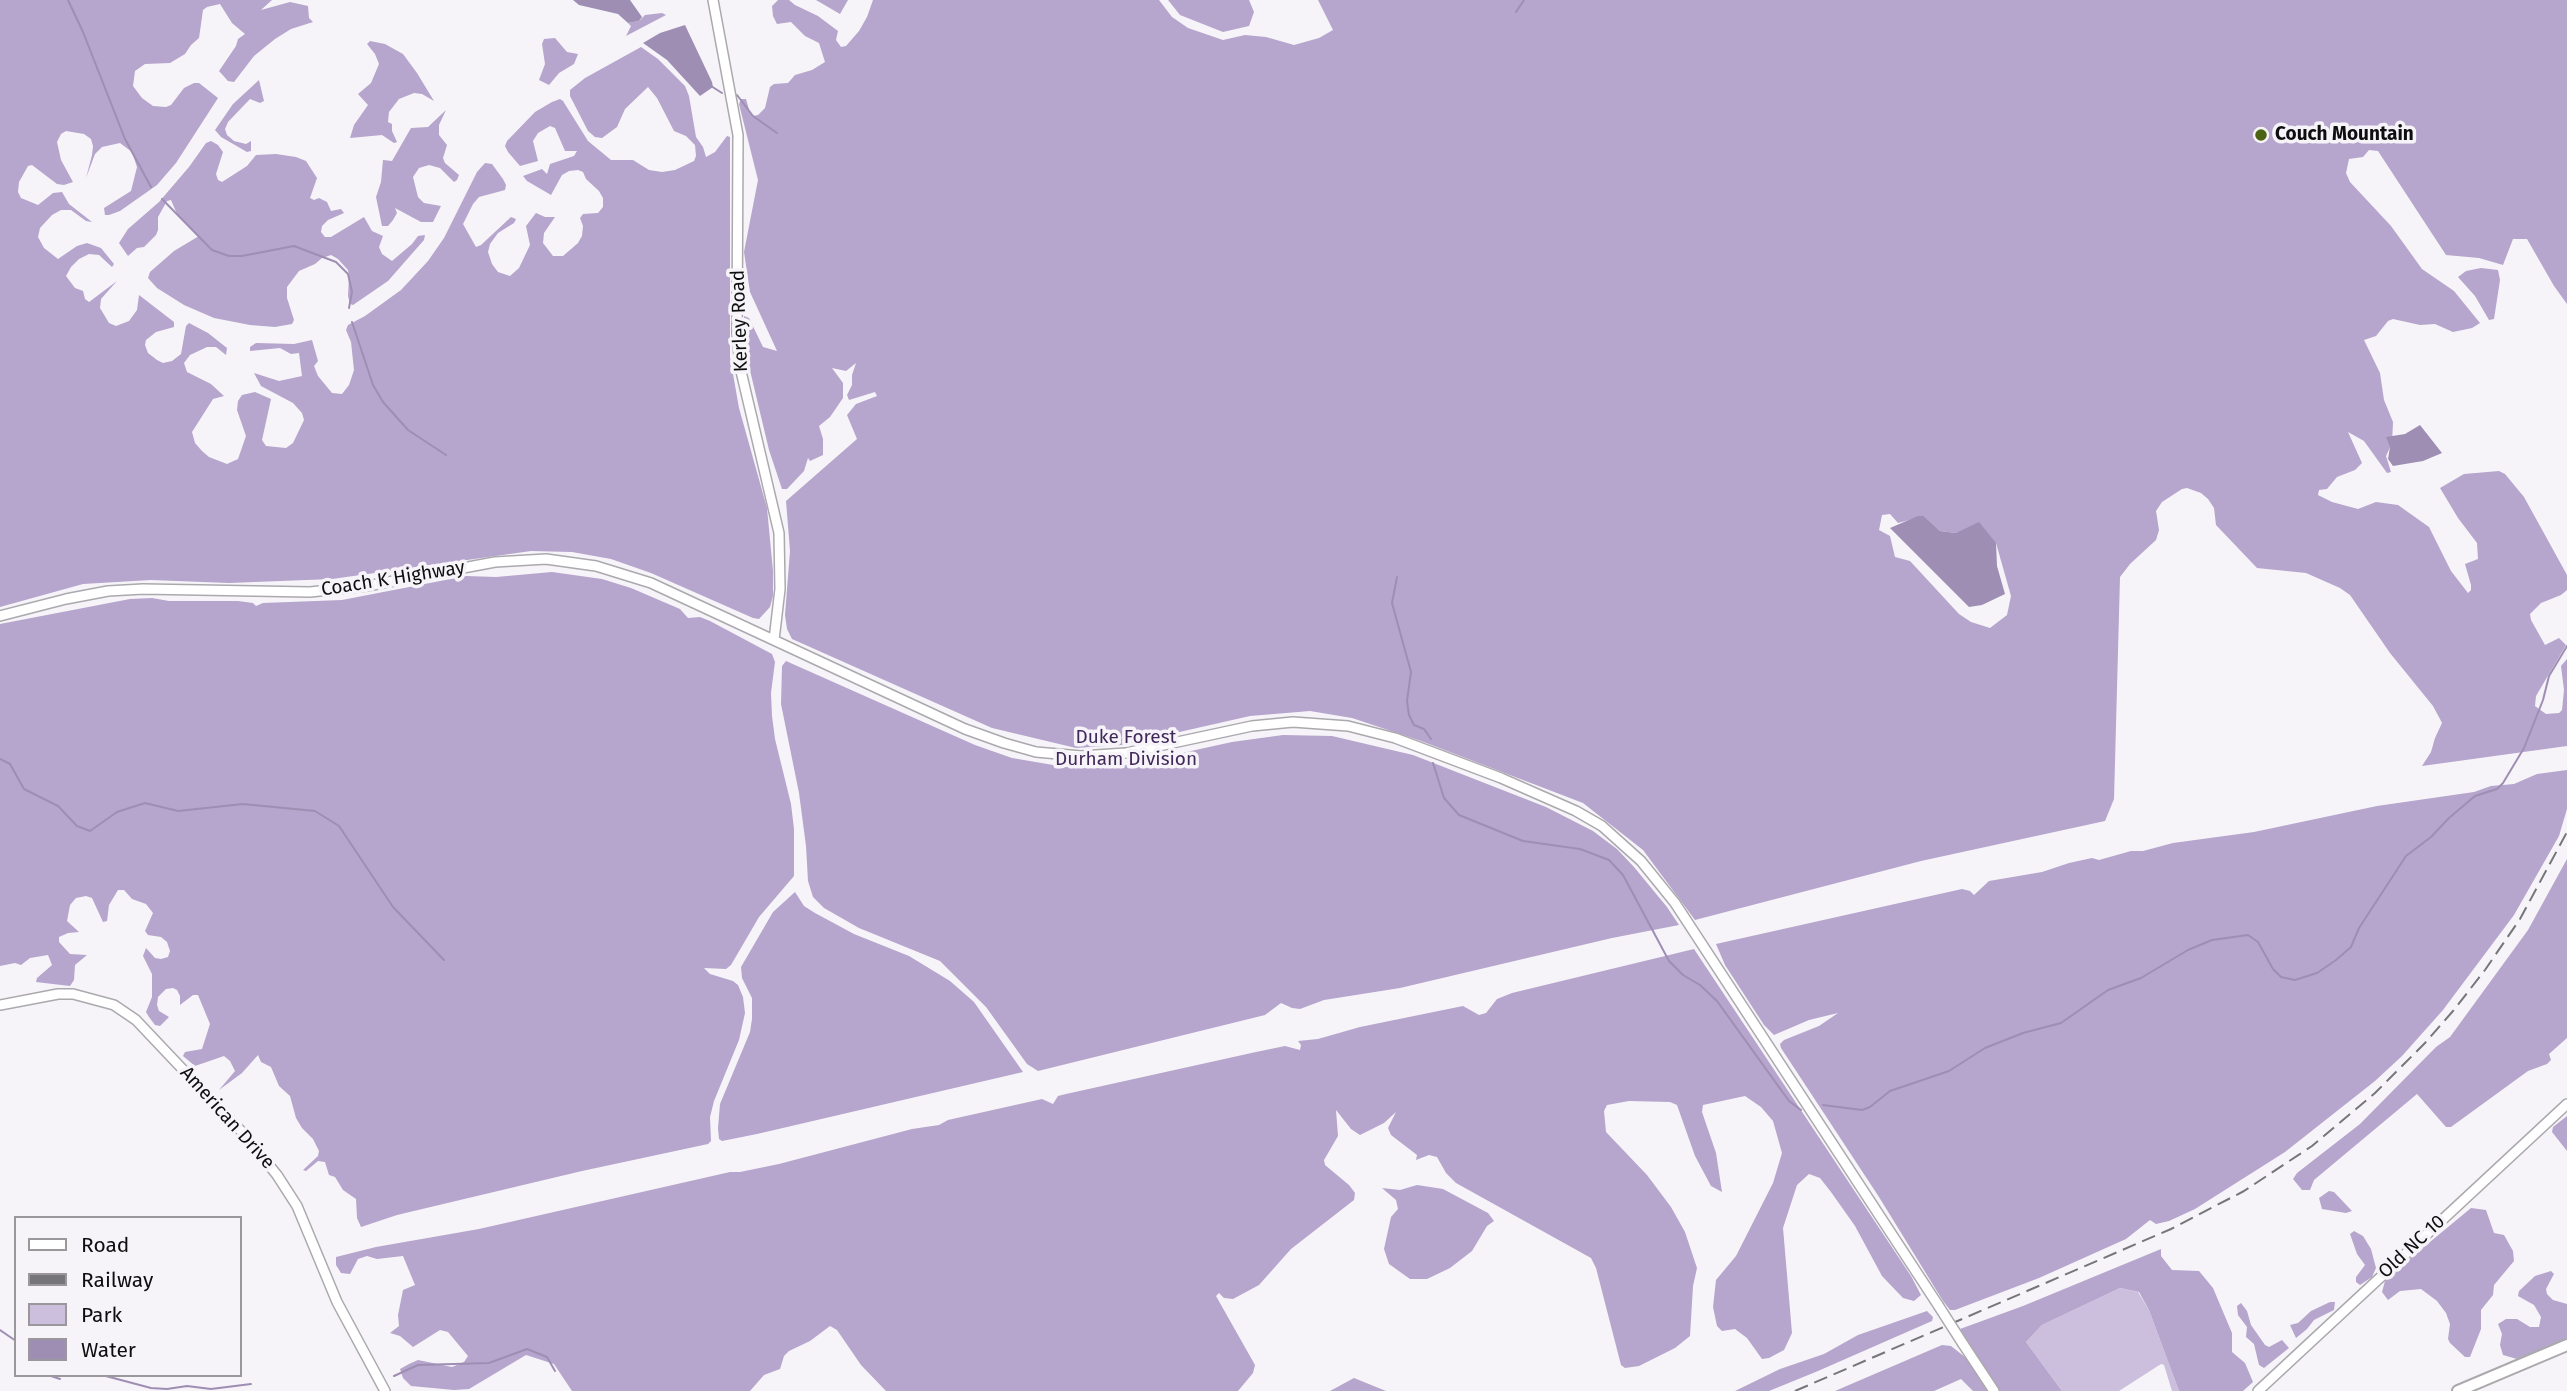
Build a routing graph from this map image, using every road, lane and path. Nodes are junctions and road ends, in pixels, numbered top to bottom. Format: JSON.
{"nodes":[{"id":1,"x":713,"y":0,"type":"edge"},
{"id":2,"x":0,"y":616,"type":"edge"},
{"id":3,"x":774,"y":640,"type":"junction"},
{"id":4,"x":0,"y":1005,"type":"edge"},
{"id":5,"x":2567,"y":1104,"type":"edge"},
{"id":6,"x":2567,"y":1345,"type":"edge"},
{"id":7,"x":385,"y":1391,"type":"edge"},
{"id":8,"x":1994,"y":1391,"type":"edge"},
{"id":9,"x":2258,"y":1391,"type":"edge"},
{"id":10,"x":2458,"y":1391,"type":"edge"}],
"edges":[{"from":1,"to":3,"type":"street","name":"Kerley Road"},
{"from":2,"to":3,"type":"street","name":"Coach K Highway"},
{"from":3,"to":8,"type":"street","name":"Coach K Highway","bridge":true},
{"from":4,"to":7,"type":"street","name":"American Drive"},
{"from":5,"to":9,"type":"street","name":"Old NC 10"},
{"from":6,"to":10,"type":"main road"}]}
